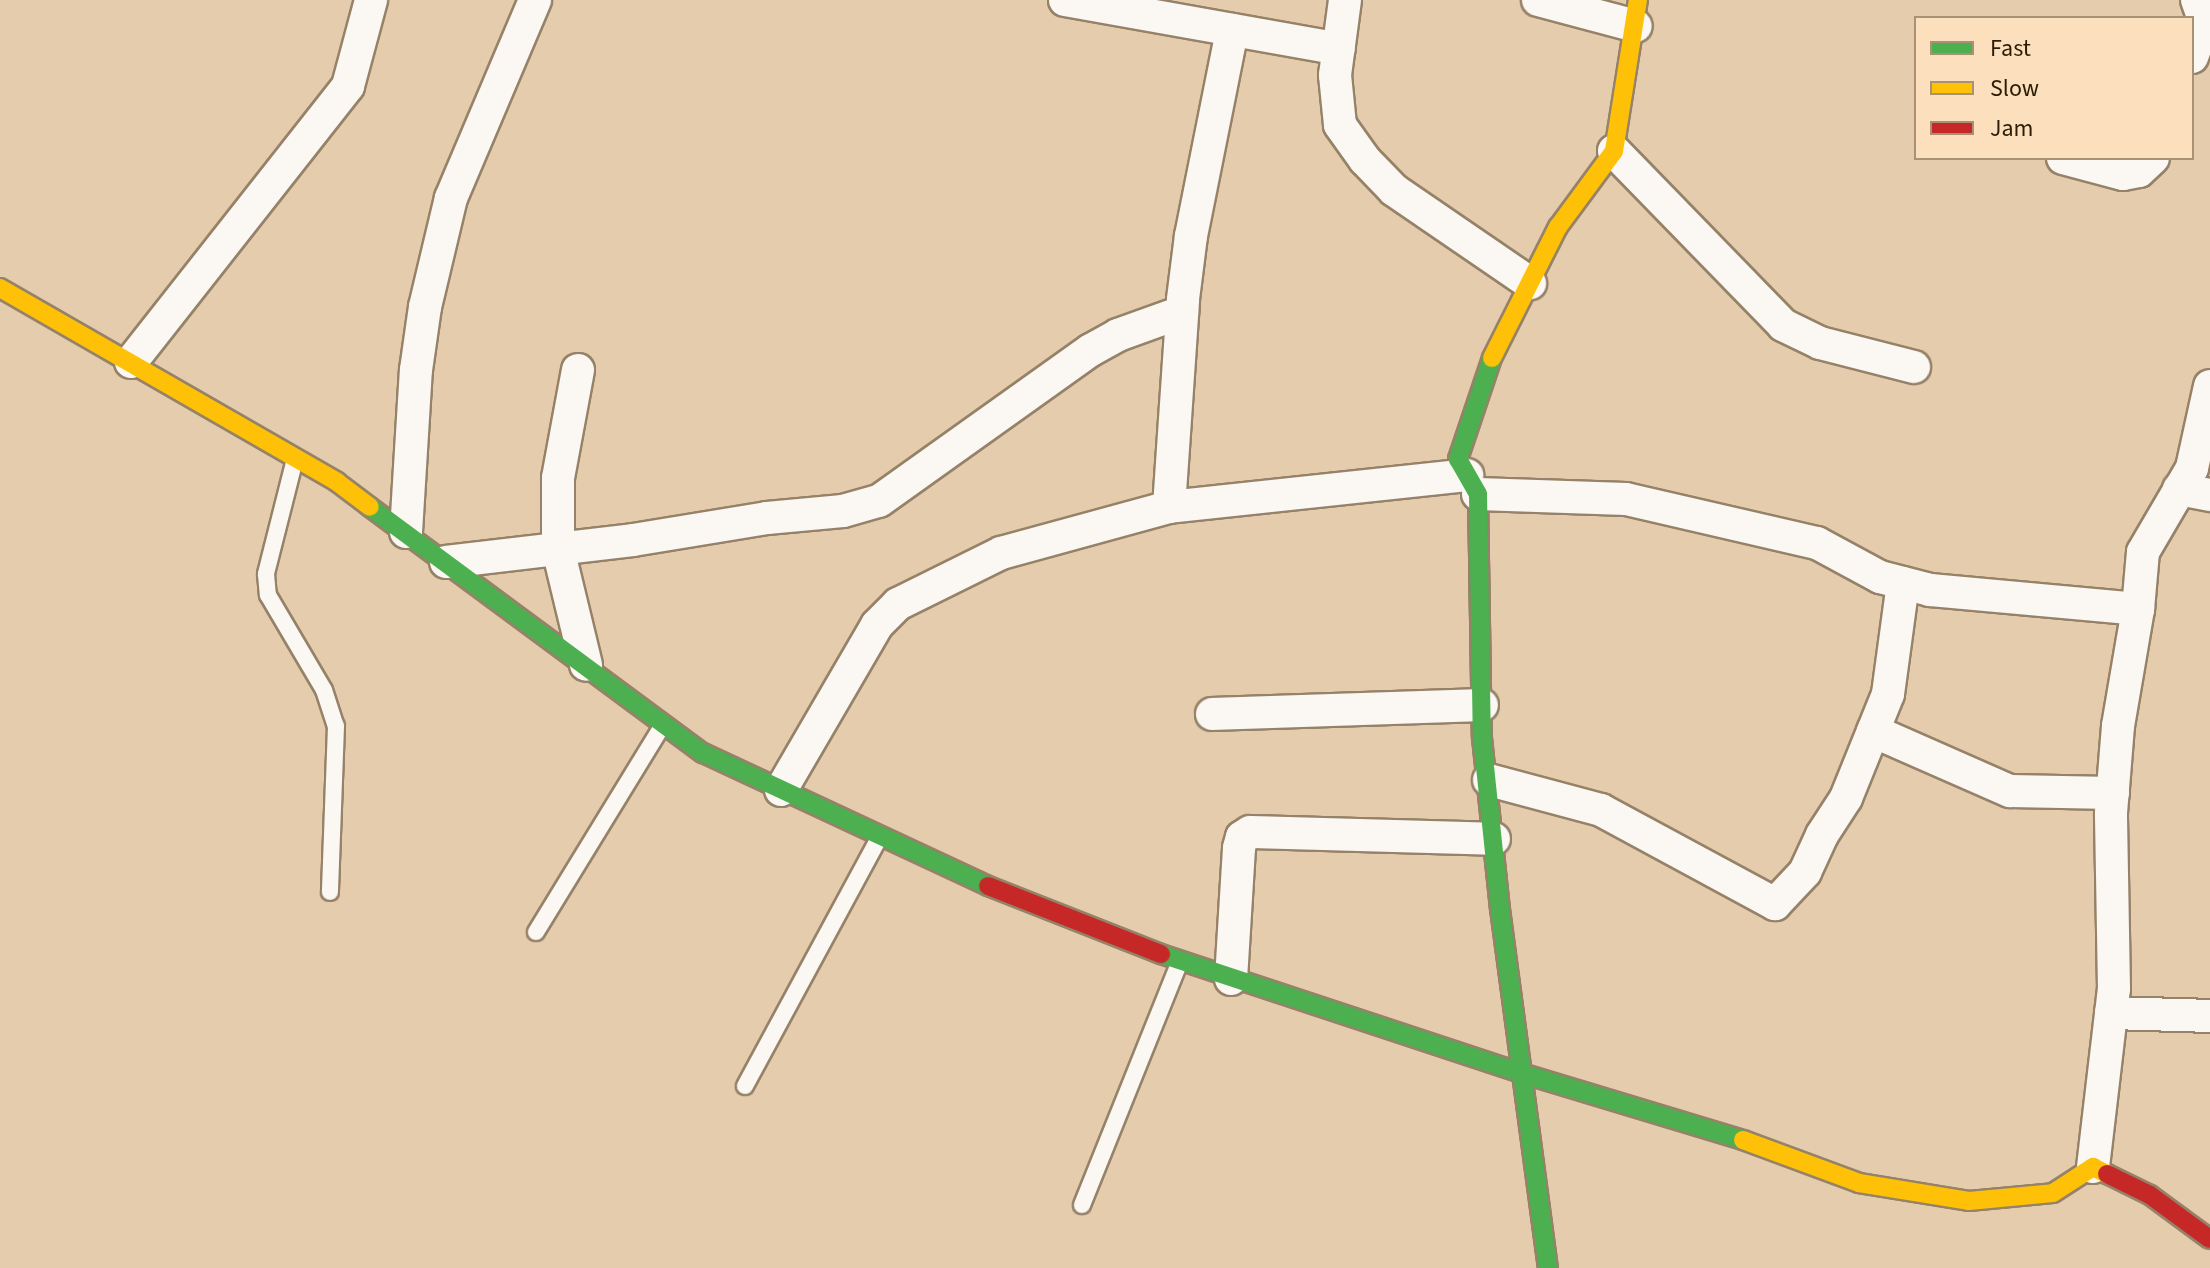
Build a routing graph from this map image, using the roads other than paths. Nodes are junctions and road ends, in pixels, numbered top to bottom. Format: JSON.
{"nodes":[{"id":1,"x":371,"y":0,"type":"edge"},
{"id":2,"x":535,"y":0,"type":"edge"},
{"id":3,"x":1065,"y":0,"type":"edge"},
{"id":4,"x":1345,"y":0,"type":"edge"},
{"id":5,"x":1538,"y":0,"type":"edge"},
{"id":6,"x":2197,"y":0,"type":"edge"},
{"id":7,"x":1637,"y":13,"type":"edge"},
{"id":8,"x":1232,"y":30,"type":"junction"},
{"id":9,"x":1339,"y":49,"type":"junction"},
{"id":10,"x":2194,"y":52,"type":"edge"},
{"id":11,"x":1614,"y":151,"type":"junction"},
{"id":12,"x":2070,"y":160,"type":"edge"},
{"id":13,"x":2151,"y":160,"type":"edge"},
{"id":14,"x":1530,"y":283,"type":"junction"},
{"id":15,"x":0,"y":288,"type":"edge"},
{"id":16,"x":1182,"y":312,"type":"junction"},
{"id":17,"x":131,"y":362,"type":"junction"},
{"id":18,"x":1914,"y":367,"type":"dead end"},
{"id":19,"x":578,"y":370,"type":"dead end"},
{"id":20,"x":2210,"y":386,"type":"edge"},
{"id":21,"x":296,"y":458,"type":"junction"},
{"id":22,"x":1472,"y":484,"type":"junction"},
{"id":23,"x":2194,"y":492,"type":"edge"},
{"id":24,"x":1169,"y":507,"type":"junction"},
{"id":25,"x":406,"y":532,"type":"junction"},
{"id":26,"x":558,"y":549,"type":"junction"},
{"id":27,"x":446,"y":562,"type":"junction"},
{"id":28,"x":1903,"y":583,"type":"junction"},
{"id":29,"x":2138,"y":609,"type":"junction"},
{"id":30,"x":586,"y":665,"type":"junction"},
{"id":31,"x":1482,"y":705,"type":"junction"},
{"id":32,"x":1212,"y":714,"type":"dead end"},
{"id":33,"x":664,"y":723,"type":"junction"},
{"id":34,"x":1873,"y":731,"type":"junction"},
{"id":35,"x":1489,"y":780,"type":"junction"},
{"id":36,"x":781,"y":790,"type":"junction"},
{"id":37,"x":2113,"y":793,"type":"junction"},
{"id":38,"x":879,"y":836,"type":"junction"},
{"id":39,"x":1494,"y":839,"type":"junction"},
{"id":40,"x":330,"y":892,"type":"dead end"},
{"id":41,"x":536,"y":932,"type":"dead end"},
{"id":42,"x":1180,"y":961,"type":"junction"},
{"id":43,"x":1231,"y":979,"type":"junction"},
{"id":44,"x":2111,"y":1013,"type":"junction"},
{"id":45,"x":2210,"y":1016,"type":"edge"},
{"id":46,"x":1521,"y":1073,"type":"junction"},
{"id":47,"x":745,"y":1086,"type":"dead end"},
{"id":48,"x":2093,"y":1167,"type":"junction"},
{"id":49,"x":1082,"y":1205,"type":"dead end"},
{"id":50,"x":2210,"y":1239,"type":"edge"},
{"id":51,"x":1548,"y":1268,"type":"edge"}],
"edges":[{"from":1,"to":17,"type":"street"},
{"from":2,"to":25,"type":"street"},
{"from":3,"to":8,"type":"street"},
{"from":4,"to":9,"type":"street"},
{"from":5,"to":7,"type":"street"},
{"from":6,"to":10,"type":"street"},
{"from":7,"to":11,"type":"street"},
{"from":8,"to":9,"type":"street"},
{"from":8,"to":16,"type":"street"},
{"from":9,"to":14,"type":"street"},
{"from":11,"to":14,"type":"street"},
{"from":11,"to":18,"type":"street"},
{"from":12,"to":13,"type":"street"},
{"from":14,"to":22,"type":"street"},
{"from":15,"to":17,"type":"street"},
{"from":16,"to":24,"type":"street"},
{"from":16,"to":26,"type":"street"},
{"from":17,"to":21,"type":"street"},
{"from":19,"to":26,"type":"street"},
{"from":20,"to":23,"type":"street"},
{"from":21,"to":25,"type":"street"},
{"from":21,"to":40,"type":"lane"},
{"from":22,"to":24,"type":"street"},
{"from":22,"to":28,"type":"street"},
{"from":22,"to":31,"type":"street"},
{"from":23,"to":29,"type":"street"},
{"from":24,"to":36,"type":"street"},
{"from":25,"to":27,"type":"street"},
{"from":26,"to":27,"type":"street"},
{"from":26,"to":30,"type":"street"},
{"from":27,"to":30,"type":"street"},
{"from":28,"to":29,"type":"street"},
{"from":28,"to":34,"type":"street"},
{"from":29,"to":37,"type":"street"},
{"from":30,"to":33,"type":"street"},
{"from":31,"to":32,"type":"street"},
{"from":31,"to":35,"type":"street"},
{"from":33,"to":36,"type":"street"},
{"from":33,"to":41,"type":"lane"},
{"from":34,"to":35,"type":"street"},
{"from":34,"to":37,"type":"street"},
{"from":35,"to":39,"type":"street"},
{"from":36,"to":38,"type":"street"},
{"from":37,"to":44,"type":"street"},
{"from":38,"to":42,"type":"street"},
{"from":38,"to":47,"type":"lane"},
{"from":39,"to":43,"type":"street"},
{"from":39,"to":46,"type":"street"},
{"from":42,"to":43,"type":"street"},
{"from":42,"to":49,"type":"lane"},
{"from":43,"to":46,"type":"street"},
{"from":44,"to":45,"type":"street"},
{"from":44,"to":48,"type":"street"},
{"from":46,"to":48,"type":"street"},
{"from":46,"to":51,"type":"street"},
{"from":48,"to":50,"type":"street"}]}
